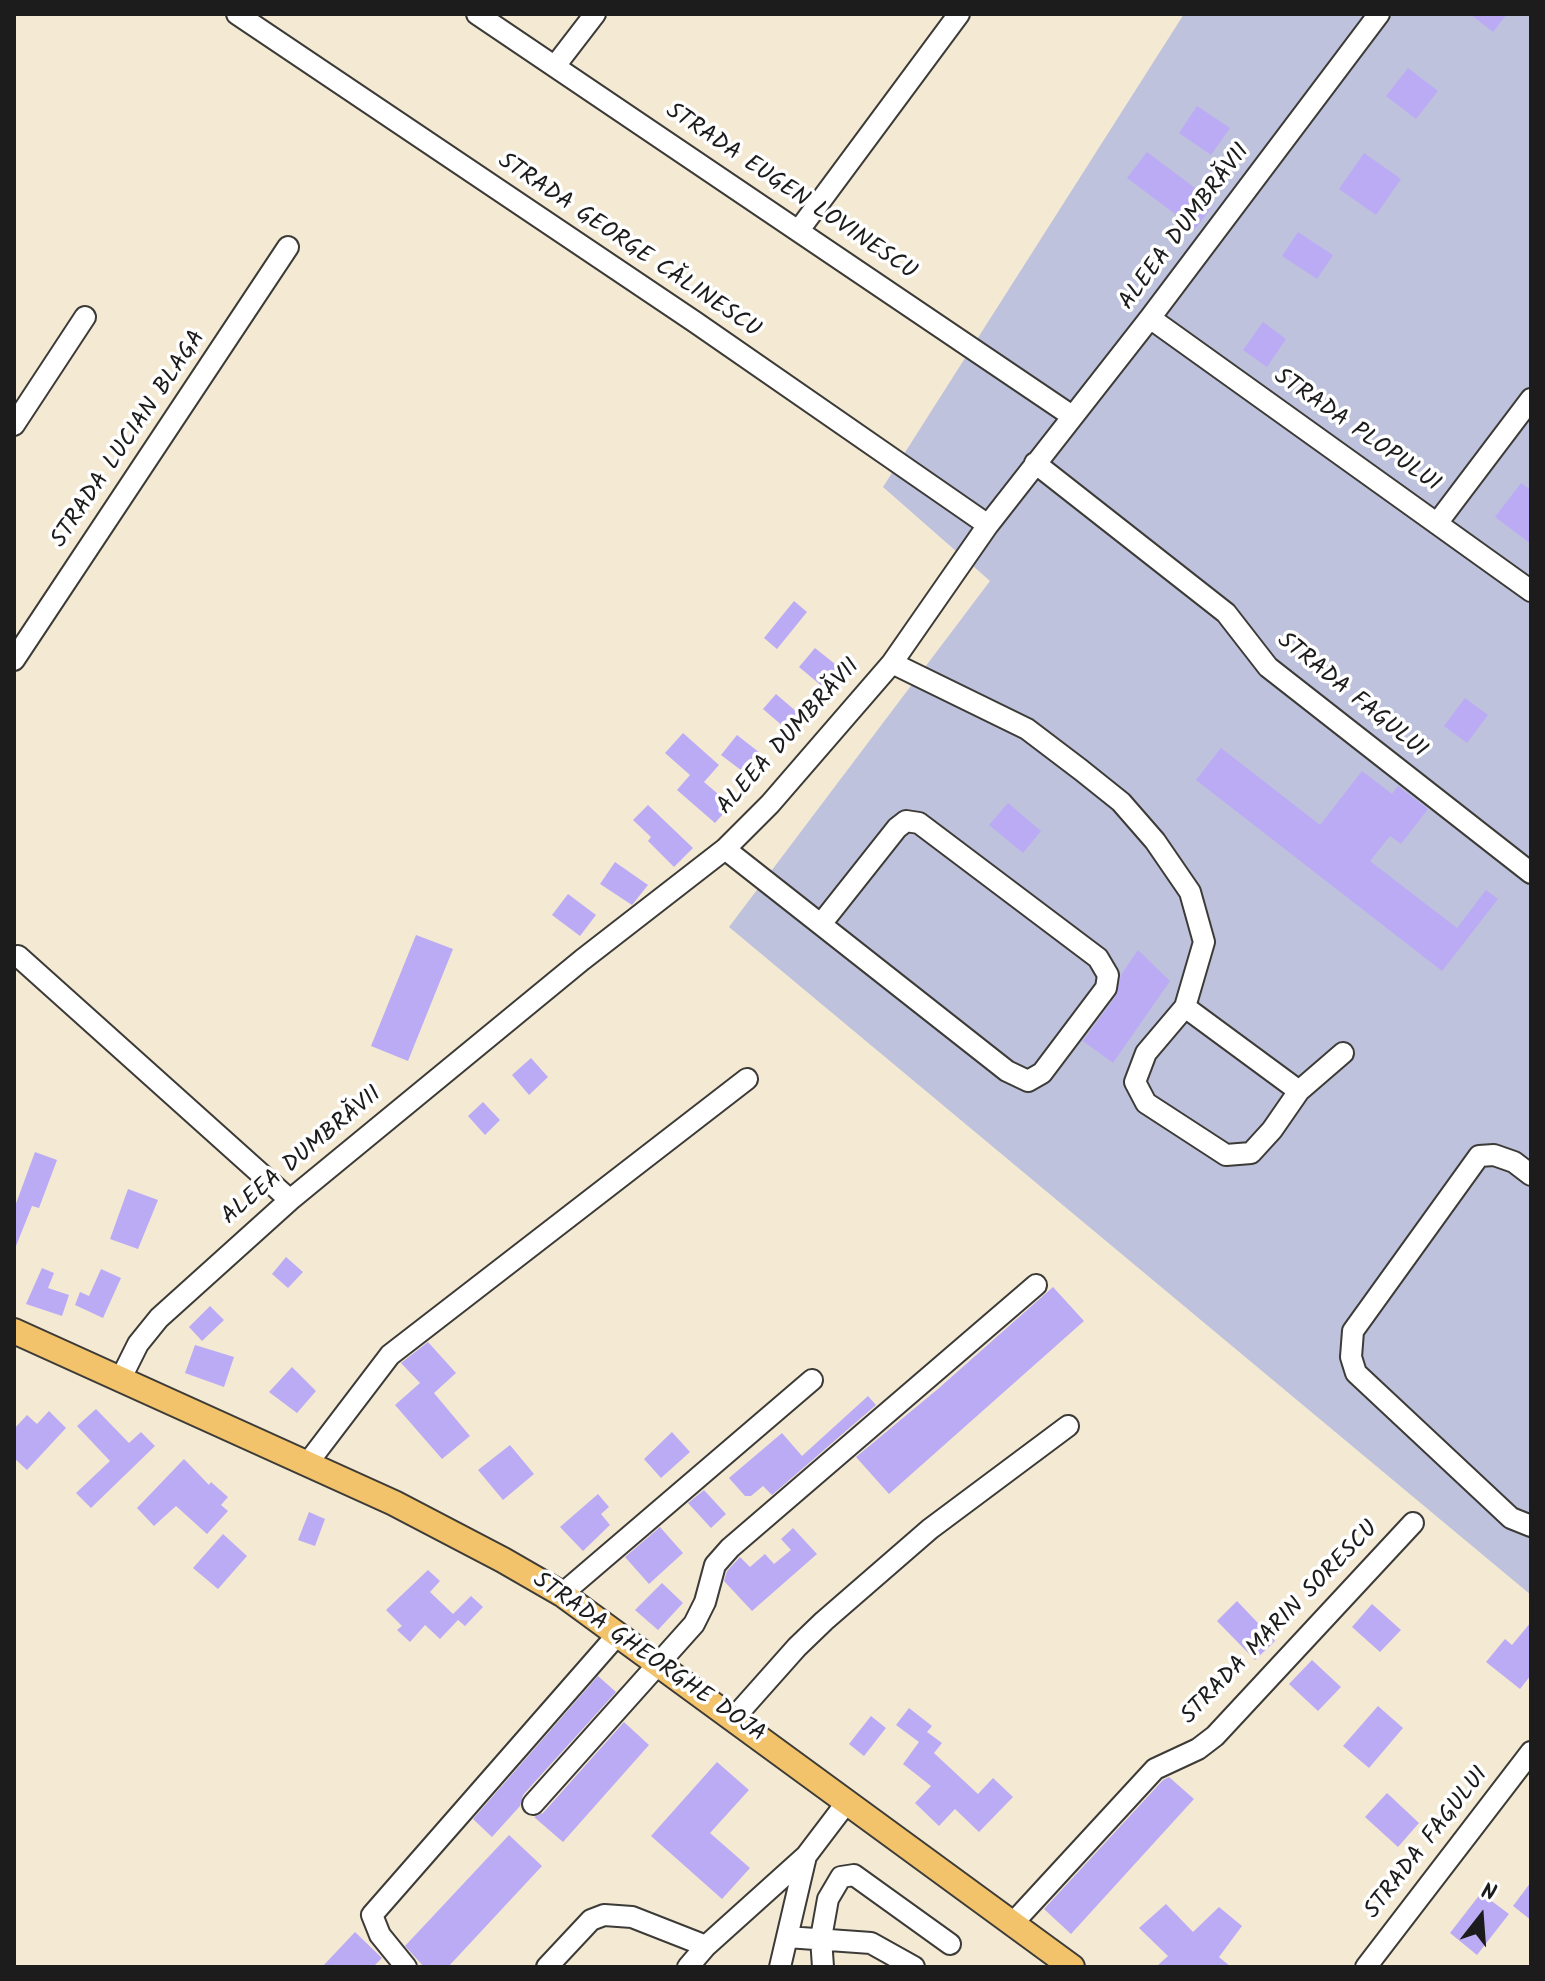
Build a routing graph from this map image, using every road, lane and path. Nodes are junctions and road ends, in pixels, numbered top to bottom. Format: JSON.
{"nodes":[{"id":1,"x":237,"y":14,"type":"edge"},
{"id":2,"x":477,"y":14,"type":"edge"},
{"id":3,"x":595,"y":14,"type":"edge"},
{"id":4,"x":959,"y":14,"type":"edge"},
{"id":5,"x":1379,"y":14,"type":"edge"},
{"id":6,"x":555,"y":66,"type":"junction"},
{"id":7,"x":799,"y":230,"type":"junction"},
{"id":8,"x":288,"y":247,"type":"dead end"},
{"id":9,"x":85,"y":317,"type":"dead end"},
{"id":10,"x":1150,"y":318,"type":"junction"},
{"id":11,"x":1531,"y":399,"type":"edge"},
{"id":12,"x":1072,"y":416,"type":"junction"},
{"id":13,"x":14,"y":425,"type":"edge"},
{"id":14,"x":1035,"y":463,"type":"junction"},
{"id":15,"x":1438,"y":522,"type":"junction"},
{"id":16,"x":988,"y":525,"type":"junction"},
{"id":17,"x":1531,"y":591,"type":"edge"},
{"id":18,"x":14,"y":660,"type":"edge"},
{"id":19,"x":892,"y":663,"type":"junction"},
{"id":20,"x":725,"y":849,"type":"junction"},
{"id":21,"x":1531,"y":873,"type":"edge"},
{"id":22,"x":821,"y":924,"type":"junction"},
{"id":23,"x":18,"y":956,"type":"dead end"},
{"id":24,"x":1185,"y":1007,"type":"junction"},
{"id":25,"x":1343,"y":1053,"type":"dead end"},
{"id":26,"x":747,"y":1079,"type":"dead end"},
{"id":27,"x":1299,"y":1091,"type":"junction"},
{"id":28,"x":1531,"y":1175,"type":"edge"},
{"id":29,"x":290,"y":1200,"type":"junction"},
{"id":30,"x":1036,"y":1285,"type":"dead end"},
{"id":31,"x":14,"y":1331,"type":"edge"},
{"id":32,"x":120,"y":1380,"type":"junction"},
{"id":33,"x":812,"y":1380,"type":"dead end"},
{"id":34,"x":1068,"y":1426,"type":"dead end"},
{"id":35,"x":307,"y":1464,"type":"junction"},
{"id":36,"x":1413,"y":1523,"type":"dead end"},
{"id":37,"x":1531,"y":1526,"type":"edge"},
{"id":38,"x":562,"y":1594,"type":"junction"},
{"id":39,"x":618,"y":1634,"type":"junction"},
{"id":40,"x":659,"y":1665,"type":"junction"},
{"id":41,"x":733,"y":1719,"type":"junction"},
{"id":42,"x":1531,"y":1752,"type":"edge"},
{"id":43,"x":847,"y":1802,"type":"junction"},
{"id":44,"x":533,"y":1804,"type":"dead end"},
{"id":45,"x":806,"y":1856,"type":"junction"},
{"id":46,"x":1013,"y":1923,"type":"junction"},
{"id":47,"x":787,"y":1937,"type":"junction"},
{"id":48,"x":821,"y":1938,"type":"junction"},
{"id":49,"x":950,"y":1944,"type":"dead end"},
{"id":50,"x":706,"y":1946,"type":"junction"},
{"id":51,"x":1062,"y":1964,"type":"edge"},
{"id":52,"x":406,"y":1967,"type":"edge"},
{"id":53,"x":547,"y":1967,"type":"edge"},
{"id":54,"x":688,"y":1967,"type":"edge"},
{"id":55,"x":780,"y":1967,"type":"edge"},
{"id":56,"x":823,"y":1967,"type":"edge"},
{"id":57,"x":914,"y":1967,"type":"edge"},
{"id":58,"x":1366,"y":1967,"type":"edge"}],
"edges":[{"from":1,"to":16,"type":"street","name":"STRADA GEORGE CĂLINESCU"},
{"from":2,"to":6,"type":"street","name":"STRADA EUGEN LOVINESCU"},
{"from":3,"to":6,"type":"street"},
{"from":4,"to":7,"type":"street"},
{"from":5,"to":10,"type":"street","name":"ALEEA DUMBRĂVII"},
{"from":6,"to":7,"type":"street","name":"STRADA EUGEN LOVINESCU"},
{"from":7,"to":12,"type":"street","name":"STRADA EUGEN LOVINESCU"},
{"from":8,"to":18,"type":"street","name":"STRADA LUCIAN BLAGA"},
{"from":9,"to":13,"type":"street"},
{"from":10,"to":12,"type":"street","name":"ALEEA DUMBRĂVII"},
{"from":10,"to":15,"type":"street","name":"STRADA PLOPULUI"},
{"from":11,"to":15,"type":"street"},
{"from":12,"to":14,"type":"street","name":"ALEEA DUMBRĂVII"},
{"from":14,"to":16,"type":"street","name":"ALEEA DUMBRĂVII"},
{"from":14,"to":21,"type":"street","name":"STRADA FAGULUI"},
{"from":15,"to":17,"type":"street","name":"STRADA PLOPULUI"},
{"from":16,"to":19,"type":"street","name":"ALEEA DUMBRĂVII"},
{"from":19,"to":20,"type":"street","name":"ALEEA DUMBRĂVII"},
{"from":19,"to":24,"type":"street"},
{"from":20,"to":22,"type":"street"},
{"from":20,"to":29,"type":"street","name":"ALEEA DUMBRĂVII"},
{"from":22,"to":22,"type":"street"},
{"from":23,"to":29,"type":"street"},
{"from":24,"to":27,"type":"street"},
{"from":24,"to":27,"type":"street"},
{"from":25,"to":27,"type":"street"},
{"from":26,"to":35,"type":"street"},
{"from":28,"to":37,"type":"street"},
{"from":29,"to":32,"type":"street","name":"ALEEA DUMBRĂVII"},
{"from":30,"to":40,"type":"street"},
{"from":31,"to":32,"type":"main road","name":"STRADA GHEORGHE DOJA"},
{"from":32,"to":35,"type":"main road","name":"STRADA GHEORGHE DOJA"},
{"from":33,"to":38,"type":"street"},
{"from":34,"to":41,"type":"street"},
{"from":35,"to":38,"type":"main road","name":"STRADA GHEORGHE DOJA"},
{"from":36,"to":46,"type":"street","name":"STRADA MARIN SORESCU"},
{"from":38,"to":39,"type":"main road","name":"STRADA GHEORGHE DOJA"},
{"from":39,"to":40,"type":"main road","name":"STRADA GHEORGHE DOJA"},
{"from":39,"to":52,"type":"street"},
{"from":40,"to":41,"type":"main road","name":"STRADA GHEORGHE DOJA"},
{"from":40,"to":44,"type":"street"},
{"from":41,"to":43,"type":"main road","name":"STRADA GHEORGHE DOJA"},
{"from":42,"to":58,"type":"street","name":"STRADA FAGULUI"},
{"from":43,"to":45,"type":"street"},
{"from":43,"to":46,"type":"main road","name":"STRADA GHEORGHE DOJA"},
{"from":45,"to":47,"type":"street"},
{"from":45,"to":50,"type":"street"},
{"from":46,"to":51,"type":"main road","name":"STRADA GHEORGHE DOJA"},
{"from":47,"to":48,"type":"street"},
{"from":47,"to":55,"type":"street"},
{"from":48,"to":49,"type":"street"},
{"from":48,"to":56,"type":"street"},
{"from":48,"to":57,"type":"street"},
{"from":50,"to":53,"type":"street"},
{"from":50,"to":54,"type":"street"}]}
